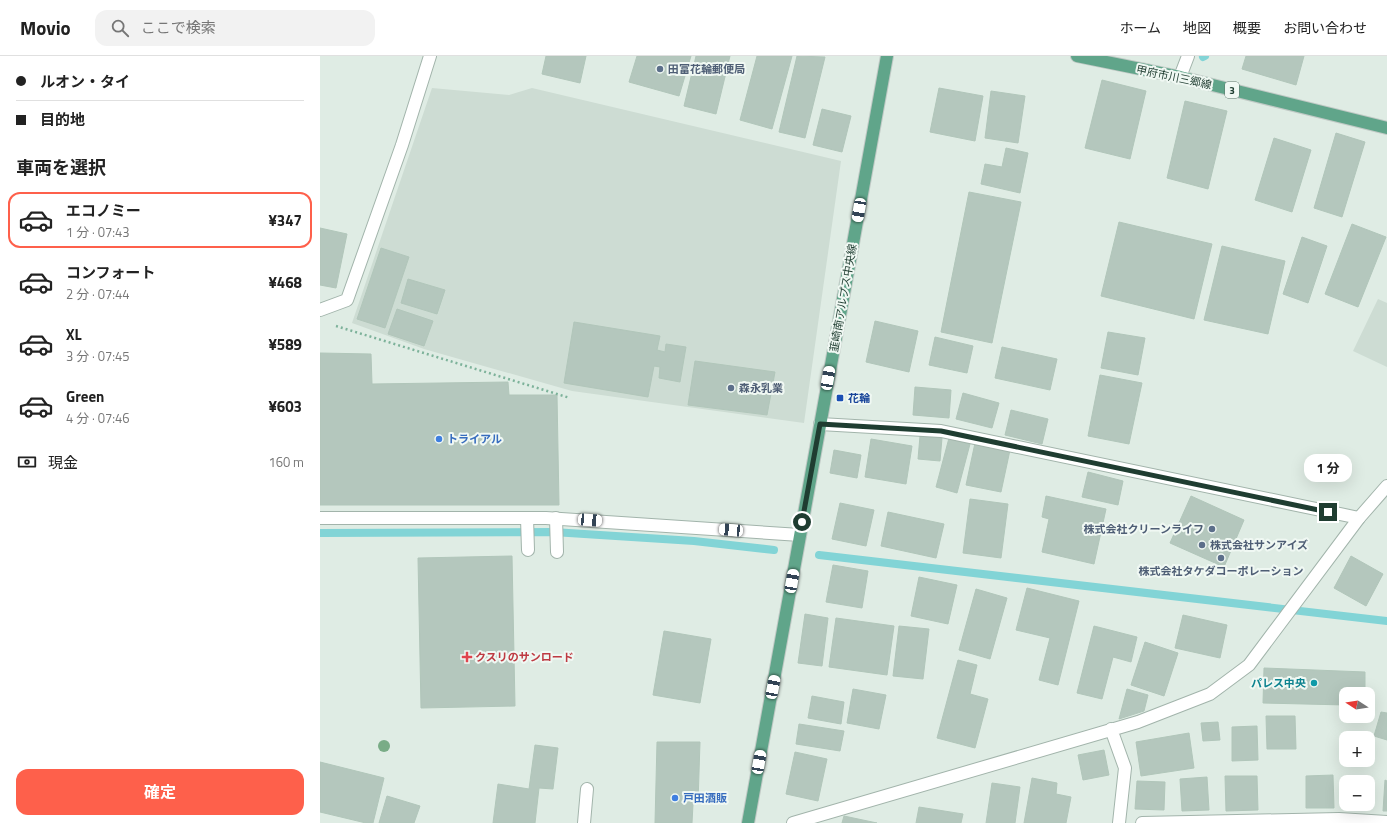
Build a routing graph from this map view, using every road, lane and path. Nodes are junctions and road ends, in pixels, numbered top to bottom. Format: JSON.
{"nodes":[{"id":1,"x":430,"y":56,"type":"edge"},
{"id":2,"x":887,"y":56,"type":"edge"},
{"id":3,"x":1077,"y":56,"type":"edge"},
{"id":4,"x":1188,"y":56,"type":"edge"},
{"id":5,"x":1180,"y":77,"type":"junction"},
{"id":6,"x":1387,"y":128,"type":"edge"},
{"id":7,"x":320,"y":310,"type":"edge"},
{"id":8,"x":335,"y":326,"type":"dead end"},
{"id":9,"x":570,"y":398,"type":"dead end"},
{"id":10,"x":820,"y":424,"type":"junction"},
{"id":11,"x":1387,"y":486,"type":"edge"},
{"id":12,"x":320,"y":518,"type":"edge"},
{"id":13,"x":527,"y":518,"type":"junction"},
{"id":14,"x":556,"y":518,"type":"junction"},
{"id":15,"x":1359,"y":518,"type":"junction"},
{"id":16,"x":800,"y":535,"type":"junction"},
{"id":17,"x":528,"y":550,"type":"dead end"},
{"id":18,"x":557,"y":552,"type":"dead end"},
{"id":19,"x":1111,"y":729,"type":"junction"},
{"id":20,"x":587,"y":789,"type":"dead end"},
{"id":21,"x":1198,"y":822,"type":"edge"},
{"id":22,"x":1387,"y":822,"type":"edge"},
{"id":23,"x":584,"y":823,"type":"edge"},
{"id":24,"x":748,"y":823,"type":"edge"},
{"id":25,"x":793,"y":823,"type":"edge"},
{"id":26,"x":1120,"y":823,"type":"edge"},
{"id":27,"x":1142,"y":823,"type":"edge"}],
"edges":[{"from":1,"to":7,"type":"street"},
{"from":2,"to":10,"type":"main road","name":"韮崎南アルプス中央線"},
{"from":3,"to":5,"type":"main road","name":"甲府市川三郷線","number":"3"},
{"from":4,"to":5,"type":"street"},
{"from":5,"to":6,"type":"main road","name":"甲府市川三郷線","number":"3"},
{"from":8,"to":9,"type":"path"},
{"from":10,"to":15,"type":"street"},
{"from":10,"to":16,"type":"main road","name":"韮崎南アルプス中央線"},
{"from":11,"to":15,"type":"street"},
{"from":12,"to":13,"type":"street"},
{"from":13,"to":14,"type":"street"},
{"from":13,"to":17,"type":"street"},
{"from":14,"to":16,"type":"street"},
{"from":14,"to":18,"type":"street"},
{"from":15,"to":19,"type":"street"},
{"from":16,"to":24,"type":"main road","name":"韮崎南アルプス中央線"},
{"from":19,"to":25,"type":"street"},
{"from":19,"to":26,"type":"street"},
{"from":20,"to":23,"type":"street"},
{"from":21,"to":22,"type":"street"},
{"from":21,"to":27,"type":"street"}]}
